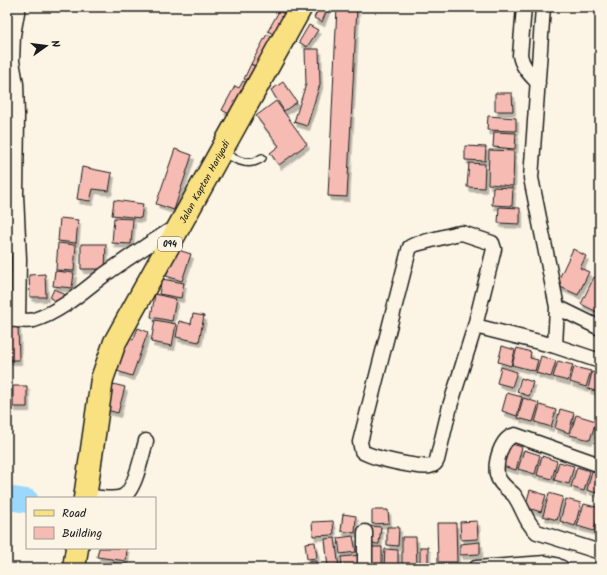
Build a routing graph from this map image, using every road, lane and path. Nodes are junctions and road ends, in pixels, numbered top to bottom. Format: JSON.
{"nodes":[{"id":1,"x":18,"y":7,"type":"edge"},
{"id":2,"x":301,"y":7,"type":"edge"},
{"id":3,"x":524,"y":7,"type":"edge"},
{"id":4,"x":543,"y":7,"type":"edge"},
{"id":5,"x":538,"y":83,"type":"junction"},
{"id":6,"x":222,"y":152,"type":"junction"},
{"id":7,"x":262,"y":158,"type":"dead end"},
{"id":8,"x":176,"y":234,"type":"junction"},
{"id":9,"x":557,"y":307,"type":"junction"},
{"id":10,"x":13,"y":320,"type":"edge"},
{"id":11,"x":475,"y":326,"type":"junction"},
{"id":12,"x":600,"y":328,"type":"edge"},
{"id":13,"x":555,"y":346,"type":"junction"},
{"id":14,"x":600,"y":361,"type":"edge"},
{"id":15,"x":146,"y":441,"type":"dead end"},
{"id":16,"x":600,"y":465,"type":"edge"},
{"id":17,"x":89,"y":497,"type":"edge"},
{"id":18,"x":119,"y":497,"type":"edge"},
{"id":19,"x":365,"y":532,"type":"dead end"},
{"id":20,"x":77,"y":549,"type":"edge"},
{"id":21,"x":600,"y":552,"type":"edge"},
{"id":22,"x":74,"y":568,"type":"edge"},
{"id":23,"x":365,"y":568,"type":"edge"},
{"id":24,"x":476,"y":568,"type":"edge"},
{"id":25,"x":562,"y":568,"type":"edge"}],
"edges":[{"from":1,"to":10,"type":"street"},
{"from":2,"to":6,"type":"main road","name":"Jalan Kapten Hariyadi","number":"094"},
{"from":3,"to":5,"type":"street"},
{"from":4,"to":5,"type":"street"},
{"from":5,"to":9,"type":"street"},
{"from":6,"to":7,"type":"lane"},
{"from":6,"to":8,"type":"main road","name":"Jalan Kapten Hariyadi","number":"094"},
{"from":8,"to":10,"type":"street"},
{"from":8,"to":17,"type":"main road","name":"Jalan Kapten Hariyadi","number":"094"},
{"from":9,"to":12,"type":"street"},
{"from":9,"to":13,"type":"street"},
{"from":11,"to":11,"type":"street"},
{"from":11,"to":13,"type":"street"},
{"from":13,"to":14,"type":"street"},
{"from":15,"to":18,"type":"street"},
{"from":16,"to":21,"type":"street"},
{"from":19,"to":23,"type":"street"},
{"from":20,"to":22,"type":"main road"},
{"from":24,"to":25,"type":"street"}]}
